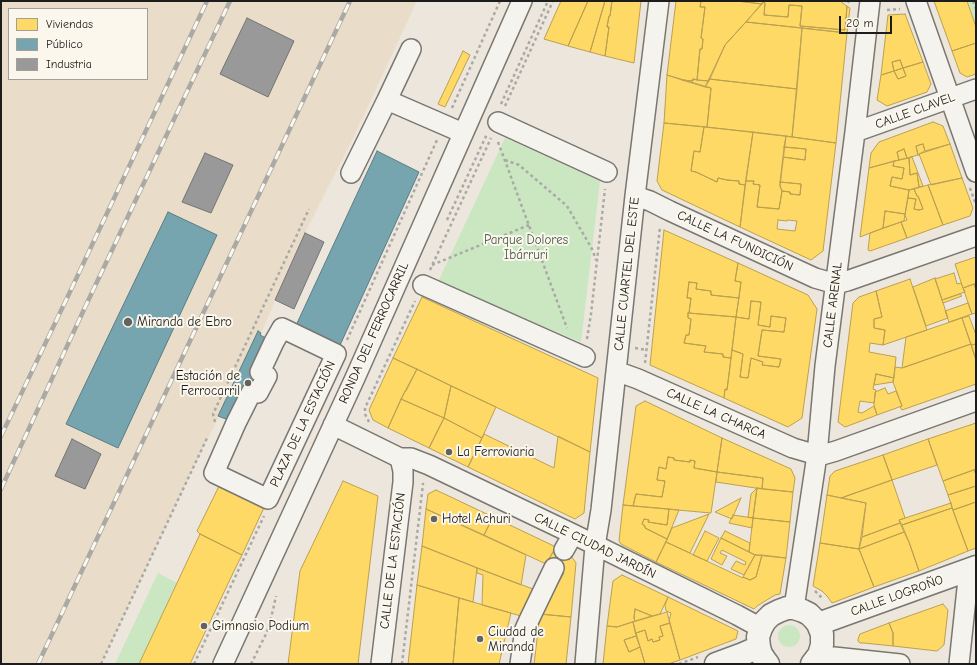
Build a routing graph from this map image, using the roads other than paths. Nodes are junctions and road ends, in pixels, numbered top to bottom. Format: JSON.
{"nodes":[{"id":1,"x":522,"y":1,"type":"edge"},
{"id":2,"x":659,"y":1,"type":"edge"},
{"id":3,"x":910,"y":5,"type":"edge"},
{"id":4,"x":876,"y":7,"type":"edge"},
{"id":5,"x":411,"y":50,"type":"dead end"},
{"id":6,"x":976,"y":89,"type":"edge"},
{"id":7,"x":950,"y":98,"type":"junction"},
{"id":8,"x":387,"y":100,"type":"junction"},
{"id":9,"x":498,"y":122,"type":"road end"},
{"id":10,"x":855,"y":132,"type":"junction"},
{"id":11,"x":463,"y":133,"type":"junction"},
{"id":12,"x":607,"y":172,"type":"road end"},
{"id":13,"x":976,"y":172,"type":"edge"},
{"id":14,"x":352,"y":173,"type":"dead end"},
{"id":15,"x":635,"y":196,"type":"junction"},
{"id":16,"x":976,"y":236,"type":"edge"},
{"id":17,"x":836,"y":284,"type":"junction"},
{"id":18,"x":423,"y":286,"type":"road end"},
{"id":19,"x":585,"y":357,"type":"road end"},
{"id":20,"x":616,"y":370,"type":"junction"},
{"id":21,"x":976,"y":401,"type":"edge"},
{"id":22,"x":333,"y":425,"type":"junction"},
{"id":23,"x":817,"y":455,"type":"junction"},
{"id":24,"x":400,"y":458,"type":"junction"},
{"id":25,"x":214,"y":473,"type":"joint"},
{"id":26,"x":595,"y":546,"type":"junction"},
{"id":27,"x":554,"y":568,"type":"dead end"},
{"id":28,"x":973,"y":569,"type":"edge"},
{"id":29,"x":794,"y":608,"type":"junction"},
{"id":30,"x":818,"y":624,"type":"junction"},
{"id":31,"x":762,"y":646,"type":"edge"},
{"id":32,"x":834,"y":657,"type":"dead end"},
{"id":33,"x":223,"y":664,"type":"edge"},
{"id":34,"x":381,"y":664,"type":"edge"},
{"id":35,"x":520,"y":664,"type":"edge"},
{"id":36,"x":585,"y":664,"type":"edge"},
{"id":37,"x":716,"y":664,"type":"edge"},
{"id":38,"x":812,"y":664,"type":"edge"},
{"id":39,"x":900,"y":664,"type":"edge"},
{"id":40,"x":959,"y":664,"type":"edge"}],
"edges":[{"from":1,"to":11,"type":"street","name":"RONDA DEL FERROCARRIL"},
{"from":2,"to":15,"type":"street","name":"CALLE CUARTEL DEL ESTE"},
{"from":3,"to":7,"type":"street"},
{"from":4,"to":10,"type":"street","name":"CALLE ARENAL"},
{"from":5,"to":8,"type":"street"},
{"from":6,"to":7,"type":"street","name":"CALLE CLAVEL"},
{"from":7,"to":10,"type":"street","name":"CALLE CLAVEL"},
{"from":7,"to":13,"type":"street"},
{"from":8,"to":11,"type":"street"},
{"from":8,"to":14,"type":"street"},
{"from":9,"to":12,"type":"street"},
{"from":10,"to":17,"type":"street","name":"CALLE ARENAL"},
{"from":11,"to":22,"type":"street","name":"RONDA DEL FERROCARRIL"},
{"from":15,"to":17,"type":"street","name":"CALLE LA FUNDICIÓN"},
{"from":15,"to":20,"type":"street","name":"CALLE CUARTEL DEL ESTE"},
{"from":16,"to":17,"type":"street"},
{"from":17,"to":23,"type":"street","name":"CALLE ARENAL"},
{"from":18,"to":19,"type":"street"},
{"from":20,"to":23,"type":"street","name":"CALLE LA CHARCA"},
{"from":20,"to":26,"type":"street","name":"CALLE CUARTEL DEL ESTE"},
{"from":21,"to":23,"type":"street"},
{"from":22,"to":24,"type":"street"},
{"from":22,"to":33,"type":"street","name":"RONDA DEL FERROCARRIL"},
{"from":23,"to":29,"type":"street","name":"CALLE ARENAL"},
{"from":24,"to":26,"type":"street","name":"CALLE CIUDAD JARDÍN"},
{"from":24,"to":34,"type":"street","name":"CALLE DE LA ESTACIÓN"},
{"from":25,"to":25,"type":"street","name":"PLAZA DE LA ESTACIÓN"},
{"from":26,"to":31,"type":"street","name":"CALLE CIUDAD JARDÍN"},
{"from":26,"to":36,"type":"street","name":"CALLE CUARTEL DEL ESTE"},
{"from":27,"to":35,"type":"street"},
{"from":28,"to":30,"type":"main road","name":"CALLE LOGROÑO"},
{"from":28,"to":40,"type":"street"},
{"from":29,"to":30,"type":"main road"},
{"from":29,"to":31,"type":"main road"},
{"from":30,"to":38,"type":"main road"},
{"from":31,"to":37,"type":"main road"},
{"from":32,"to":39,"type":"street"}]}
